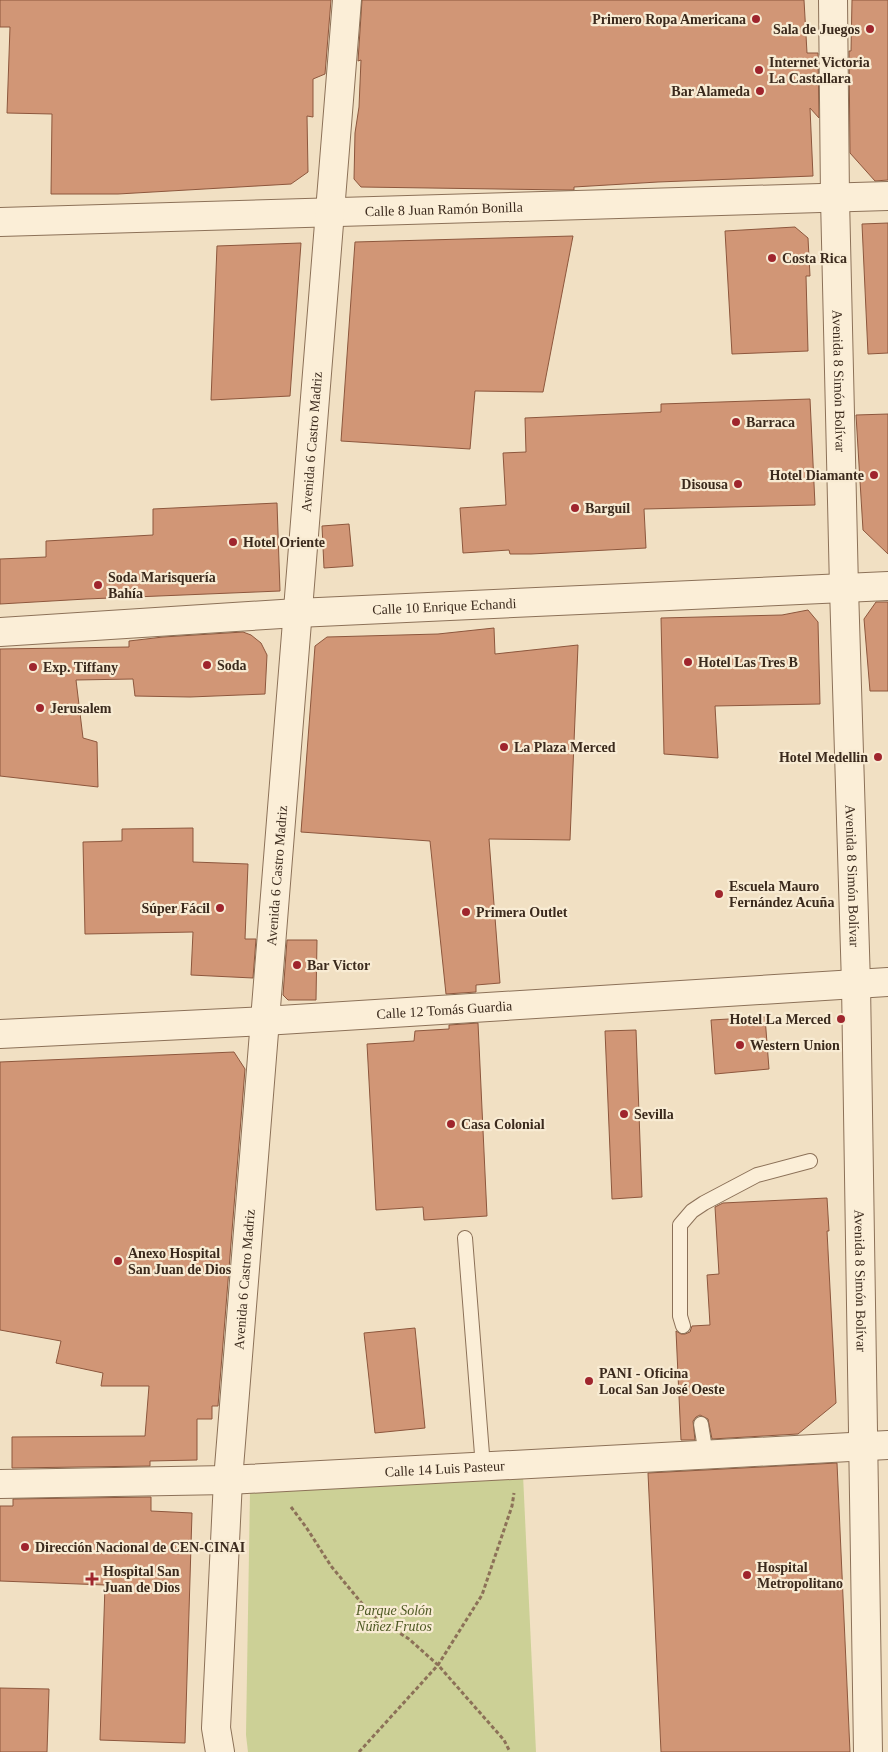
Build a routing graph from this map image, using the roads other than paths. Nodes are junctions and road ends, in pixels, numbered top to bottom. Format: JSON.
{"nodes":[{"id":1,"x":347,"y":0,"type":"edge"},
{"id":2,"x":833,"y":0,"type":"edge"},
{"id":3,"x":888,"y":196,"type":"edge"},
{"id":4,"x":835,"y":198,"type":"junction"},
{"id":5,"x":329,"y":212,"type":"junction"},
{"id":6,"x":0,"y":222,"type":"edge"},
{"id":7,"x":888,"y":586,"type":"edge"},
{"id":8,"x":844,"y":588,"type":"junction"},
{"id":9,"x":297,"y":613,"type":"junction"},
{"id":10,"x":0,"y":632,"type":"edge"},
{"id":11,"x":888,"y":982,"type":"edge"},
{"id":12,"x":856,"y":984,"type":"junction"},
{"id":13,"x":264,"y":1021,"type":"junction"},
{"id":14,"x":0,"y":1034,"type":"edge"},
{"id":15,"x":810,"y":1162,"type":"dead end"},
{"id":16,"x":465,"y":1238,"type":"dead end"},
{"id":17,"x":682,"y":1326,"type":"dead end"},
{"id":18,"x":700,"y":1424,"type":"dead end"},
{"id":19,"x":876,"y":1446,"type":"edge"},
{"id":20,"x":706,"y":1454,"type":"junction"},
{"id":21,"x":483,"y":1467,"type":"junction"},
{"id":22,"x":228,"y":1480,"type":"junction"},
{"id":23,"x":0,"y":1484,"type":"edge"},
{"id":24,"x":220,"y":1752,"type":"edge"},
{"id":25,"x":868,"y":1752,"type":"edge"}],
"edges":[{"from":1,"to":5,"type":"street","name":"Avenida 6 Castro Madriz"},
{"from":2,"to":4,"type":"street","name":"Avenida 8 Simón Bolívar"},
{"from":3,"to":4,"type":"street","name":"Calle 8 Juan Ramón Bonilla"},
{"from":4,"to":5,"type":"street","name":"Calle 8 Juan Ramón Bonilla"},
{"from":4,"to":8,"type":"street","name":"Avenida 8 Simón Bolívar"},
{"from":5,"to":6,"type":"street","name":"Calle 8 Juan Ramón Bonilla"},
{"from":5,"to":9,"type":"street","name":"Avenida 6 Castro Madriz"},
{"from":7,"to":8,"type":"street","name":"Calle 10 Enrique Echandi"},
{"from":8,"to":9,"type":"street","name":"Calle 10 Enrique Echandi"},
{"from":8,"to":12,"type":"street","name":"Avenida 8 Simón Bolívar"},
{"from":9,"to":10,"type":"street","name":"Calle 10 Enrique Echandi"},
{"from":9,"to":13,"type":"street","name":"Avenida 6 Castro Madriz"},
{"from":11,"to":12,"type":"street","name":"Calle 12 Tomás Guardia"},
{"from":12,"to":13,"type":"street","name":"Calle 12 Tomás Guardia"},
{"from":12,"to":19,"type":"street","name":"Avenida 8 Simón Bolívar"},
{"from":13,"to":14,"type":"street","name":"Calle 12 Tomás Guardia"},
{"from":13,"to":22,"type":"street","name":"Avenida 6 Castro Madriz"},
{"from":15,"to":17,"type":"lane"},
{"from":16,"to":21,"type":"lane"},
{"from":18,"to":20,"type":"lane"},
{"from":19,"to":20,"type":"street","name":"Calle 14 Luis Pasteur"},
{"from":19,"to":25,"type":"street","name":"Avenida 8 Simón Bolívar"},
{"from":20,"to":21,"type":"street","name":"Calle 14 Luis Pasteur"},
{"from":21,"to":22,"type":"street","name":"Calle 14 Luis Pasteur"},
{"from":22,"to":23,"type":"street","name":"Calle 14 Luis Pasteur"},
{"from":22,"to":24,"type":"street","name":"Avenida 6 Castro Madriz"}]}
